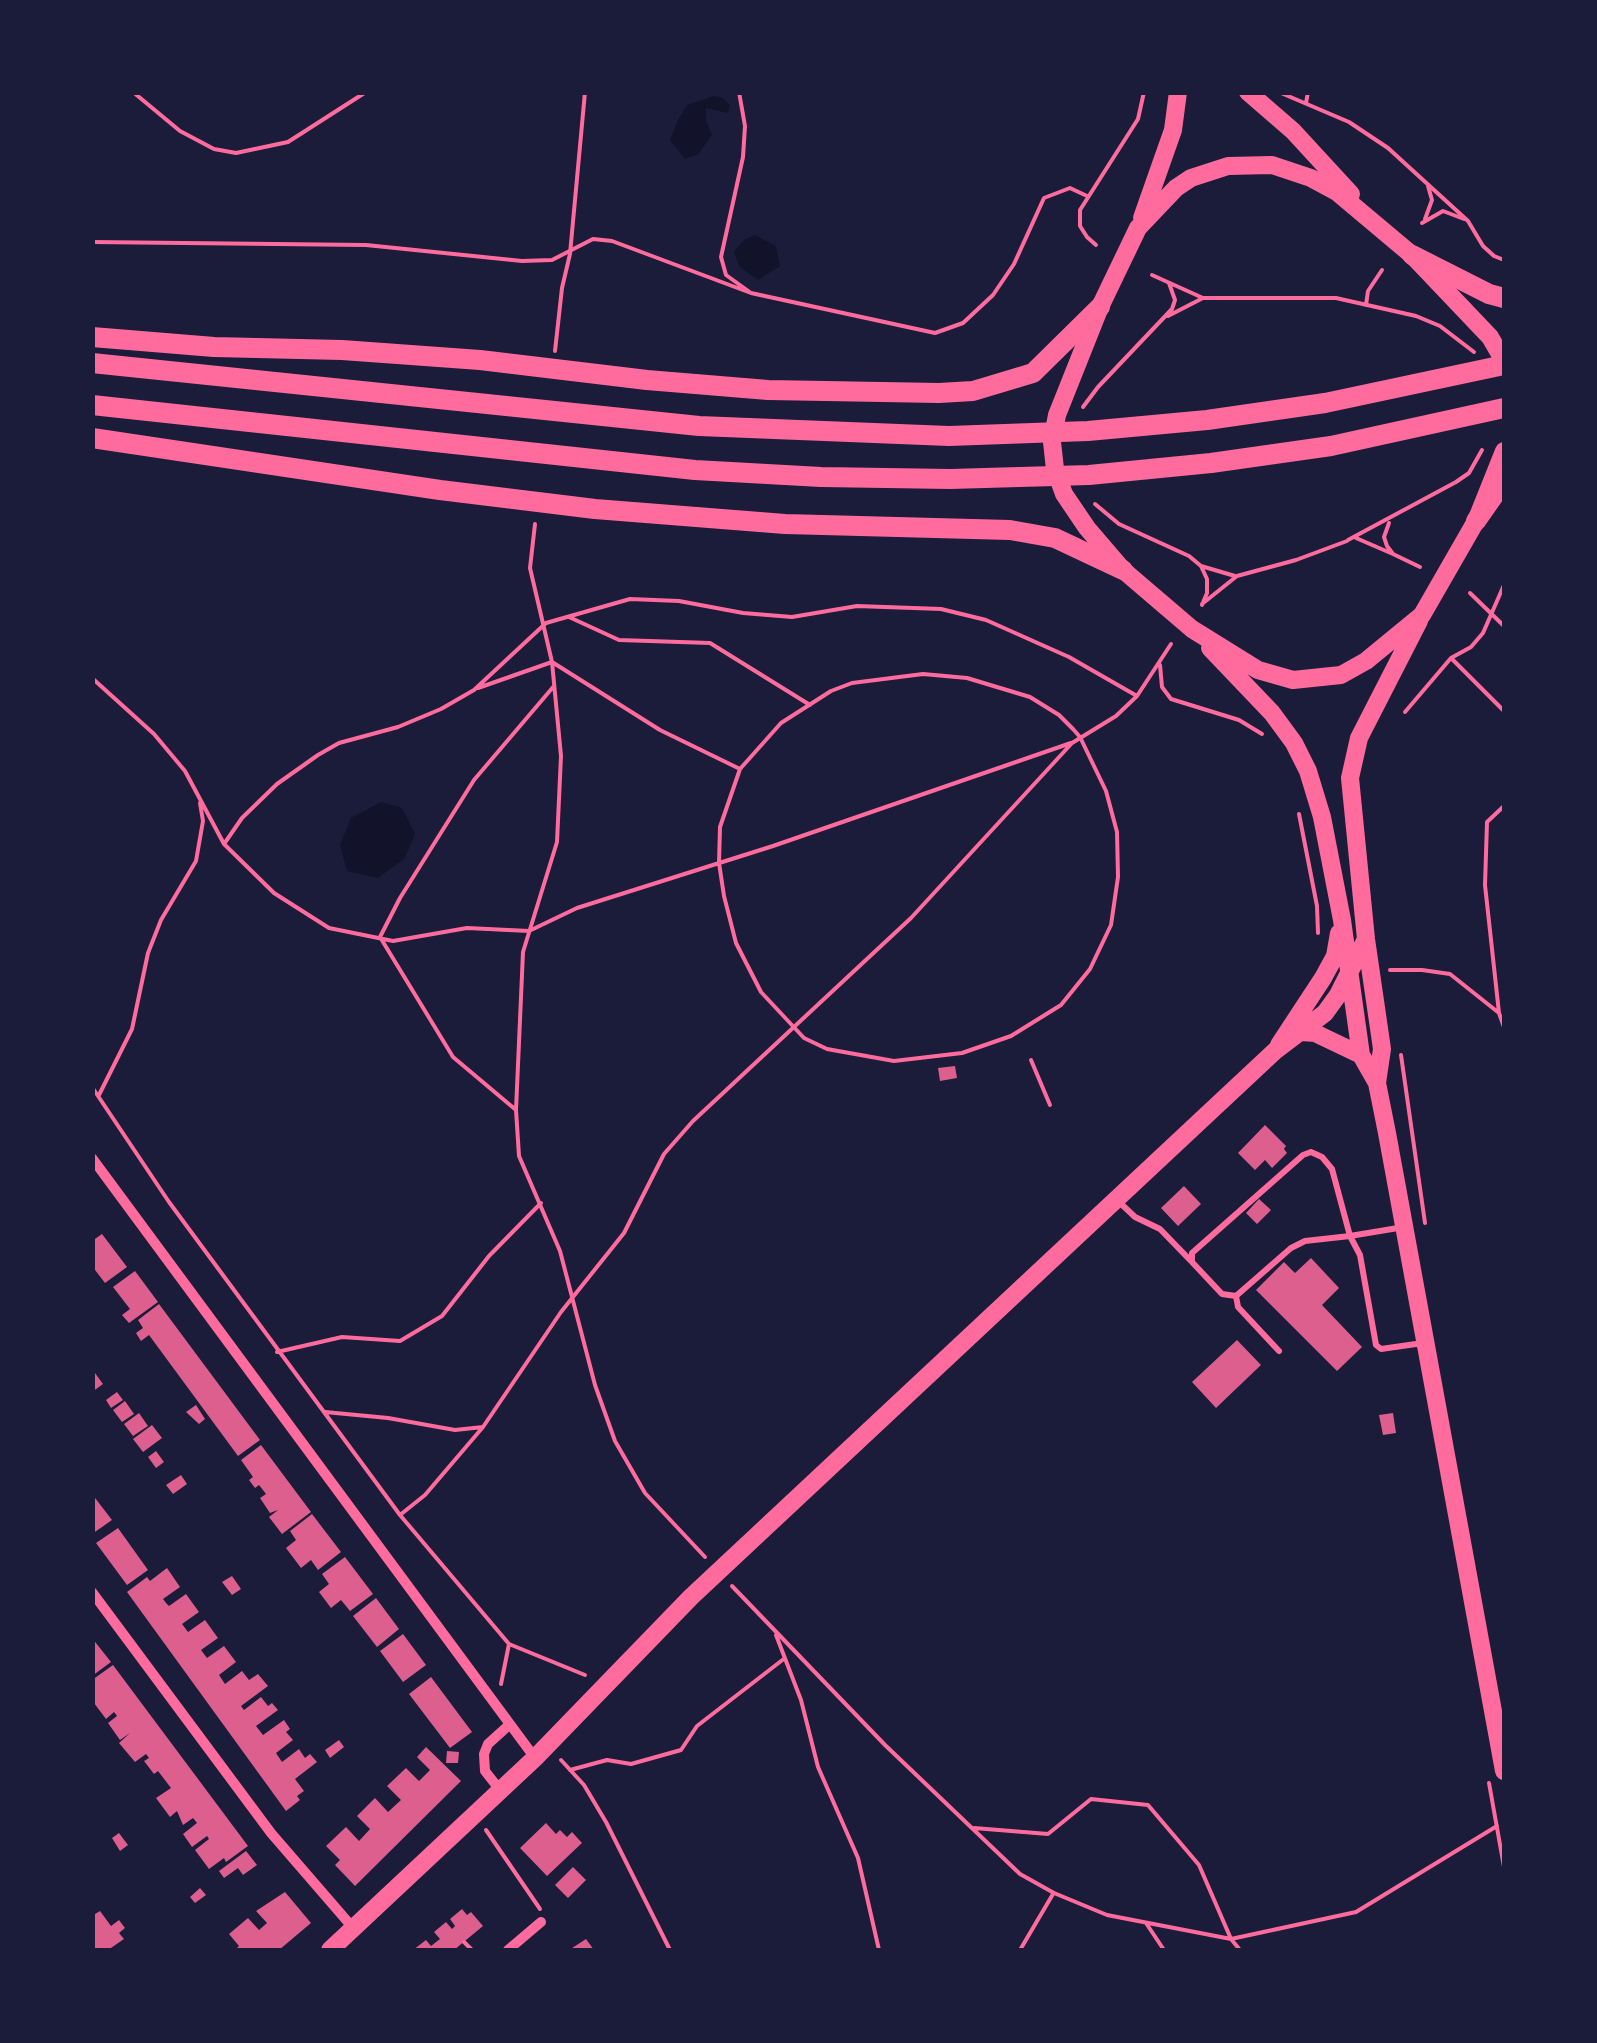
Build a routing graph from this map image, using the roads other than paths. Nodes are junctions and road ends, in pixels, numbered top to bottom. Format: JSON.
{"nodes":[{"id":1,"x":1178,"y":92,"type":"edge"},
{"id":2,"x":1248,"y":92,"type":"edge"},
{"id":3,"x":1373,"y":220,"type":"junction"},
{"id":4,"x":1138,"y":228,"type":"junction"},
{"id":5,"x":1412,"y":254,"type":"junction"},
{"id":6,"x":1504,"y":298,"type":"edge"},
{"id":7,"x":1100,"y":307,"type":"junction"},
{"id":8,"x":92,"y":337,"type":"edge"},
{"id":9,"x":92,"y":362,"type":"edge"},
{"id":10,"x":1504,"y":363,"type":"edge"},
{"id":11,"x":92,"y":405,"type":"edge"},
{"id":12,"x":1504,"y":408,"type":"edge"},
{"id":13,"x":92,"y":438,"type":"edge"},
{"id":14,"x":1504,"y":450,"type":"edge"},
{"id":15,"x":1504,"y":481,"type":"edge"},
{"id":16,"x":1476,"y":521,"type":"junction"},
{"id":17,"x":1123,"y":570,"type":"junction"},
{"id":18,"x":1422,"y":614,"type":"junction"},
{"id":19,"x":1192,"y":629,"type":"junction"},
{"id":20,"x":1342,"y":920,"type":"junction"},
{"id":21,"x":1366,"y":939,"type":"junction"},
{"id":22,"x":1350,"y":973,"type":"junction"},
{"id":23,"x":1302,"y":1032,"type":"junction"},
{"id":24,"x":1276,"y":1050,"type":"junction"},
{"id":25,"x":1360,"y":1055,"type":"junction"},
{"id":26,"x":1377,"y":1083,"type":"junction"},
{"id":27,"x":92,"y":1158,"type":"edge"},
{"id":28,"x":1116,"y":1200,"type":"junction"},
{"id":29,"x":1405,"y":1227,"type":"junction"},
{"id":30,"x":1350,"y":1236,"type":"junction"},
{"id":31,"x":1192,"y":1262,"type":"junction"},
{"id":32,"x":1236,"y":1296,"type":"junction"},
{"id":33,"x":1426,"y":1342,"type":"junction"},
{"id":34,"x":1279,"y":1351,"type":"dead end"},
{"id":35,"x":92,"y":1592,"type":"edge"},
{"id":36,"x":509,"y":1726,"type":"junction"},
{"id":37,"x":535,"y":1758,"type":"junction"},
{"id":38,"x":1504,"y":1771,"type":"edge"},
{"id":39,"x":500,"y":1790,"type":"junction"},
{"id":40,"x":541,"y":1922,"type":"road end"},
{"id":41,"x":354,"y":1930,"type":"junction"},
{"id":42,"x":330,"y":1950,"type":"edge"},
{"id":43,"x":508,"y":1950,"type":"edge"}],
"edges":[{"from":1,"to":4,"type":"main road"},
{"from":2,"to":3,"type":"main road"},
{"from":3,"to":4,"type":"main road"},
{"from":3,"to":5,"type":"main road"},
{"from":4,"to":7,"type":"main road"},
{"from":5,"to":6,"type":"highway"},
{"from":5,"to":10,"type":"main road"},
{"from":7,"to":8,"type":"highway"},
{"from":7,"to":17,"type":"main road"},
{"from":9,"to":10,"type":"highway"},
{"from":11,"to":12,"type":"highway"},
{"from":13,"to":17,"type":"highway"},
{"from":14,"to":16,"type":"main road"},
{"from":15,"to":16,"type":"highway"},
{"from":16,"to":18,"type":"main road"},
{"from":17,"to":19,"type":"main road"},
{"from":18,"to":19,"type":"main road"},
{"from":18,"to":21,"type":"main road"},
{"from":19,"to":20,"type":"main road"},
{"from":20,"to":22,"type":"main road"},
{"from":20,"to":24,"type":"main road"},
{"from":21,"to":22,"type":"main road"},
{"from":21,"to":26,"type":"main road"},
{"from":22,"to":23,"type":"main road"},
{"from":22,"to":25,"type":"main road"},
{"from":23,"to":24,"type":"main road"},
{"from":23,"to":25,"type":"main road"},
{"from":24,"to":28,"type":"main road"},
{"from":25,"to":26,"type":"main road"},
{"from":26,"to":29,"type":"main road"},
{"from":27,"to":36,"type":"street"},
{"from":28,"to":31,"type":"lane"},
{"from":28,"to":37,"type":"main road"},
{"from":29,"to":30,"type":"lane"},
{"from":29,"to":33,"type":"main road"},
{"from":30,"to":31,"type":"lane"},
{"from":30,"to":32,"type":"lane"},
{"from":30,"to":33,"type":"lane"},
{"from":31,"to":32,"type":"lane"},
{"from":32,"to":34,"type":"lane"},
{"from":33,"to":38,"type":"main road"},
{"from":35,"to":41,"type":"street"},
{"from":36,"to":37,"type":"street"},
{"from":36,"to":39,"type":"street"},
{"from":37,"to":39,"type":"main road"},
{"from":39,"to":41,"type":"main road"},
{"from":40,"to":43,"type":"street"},
{"from":41,"to":42,"type":"main road"}]}
